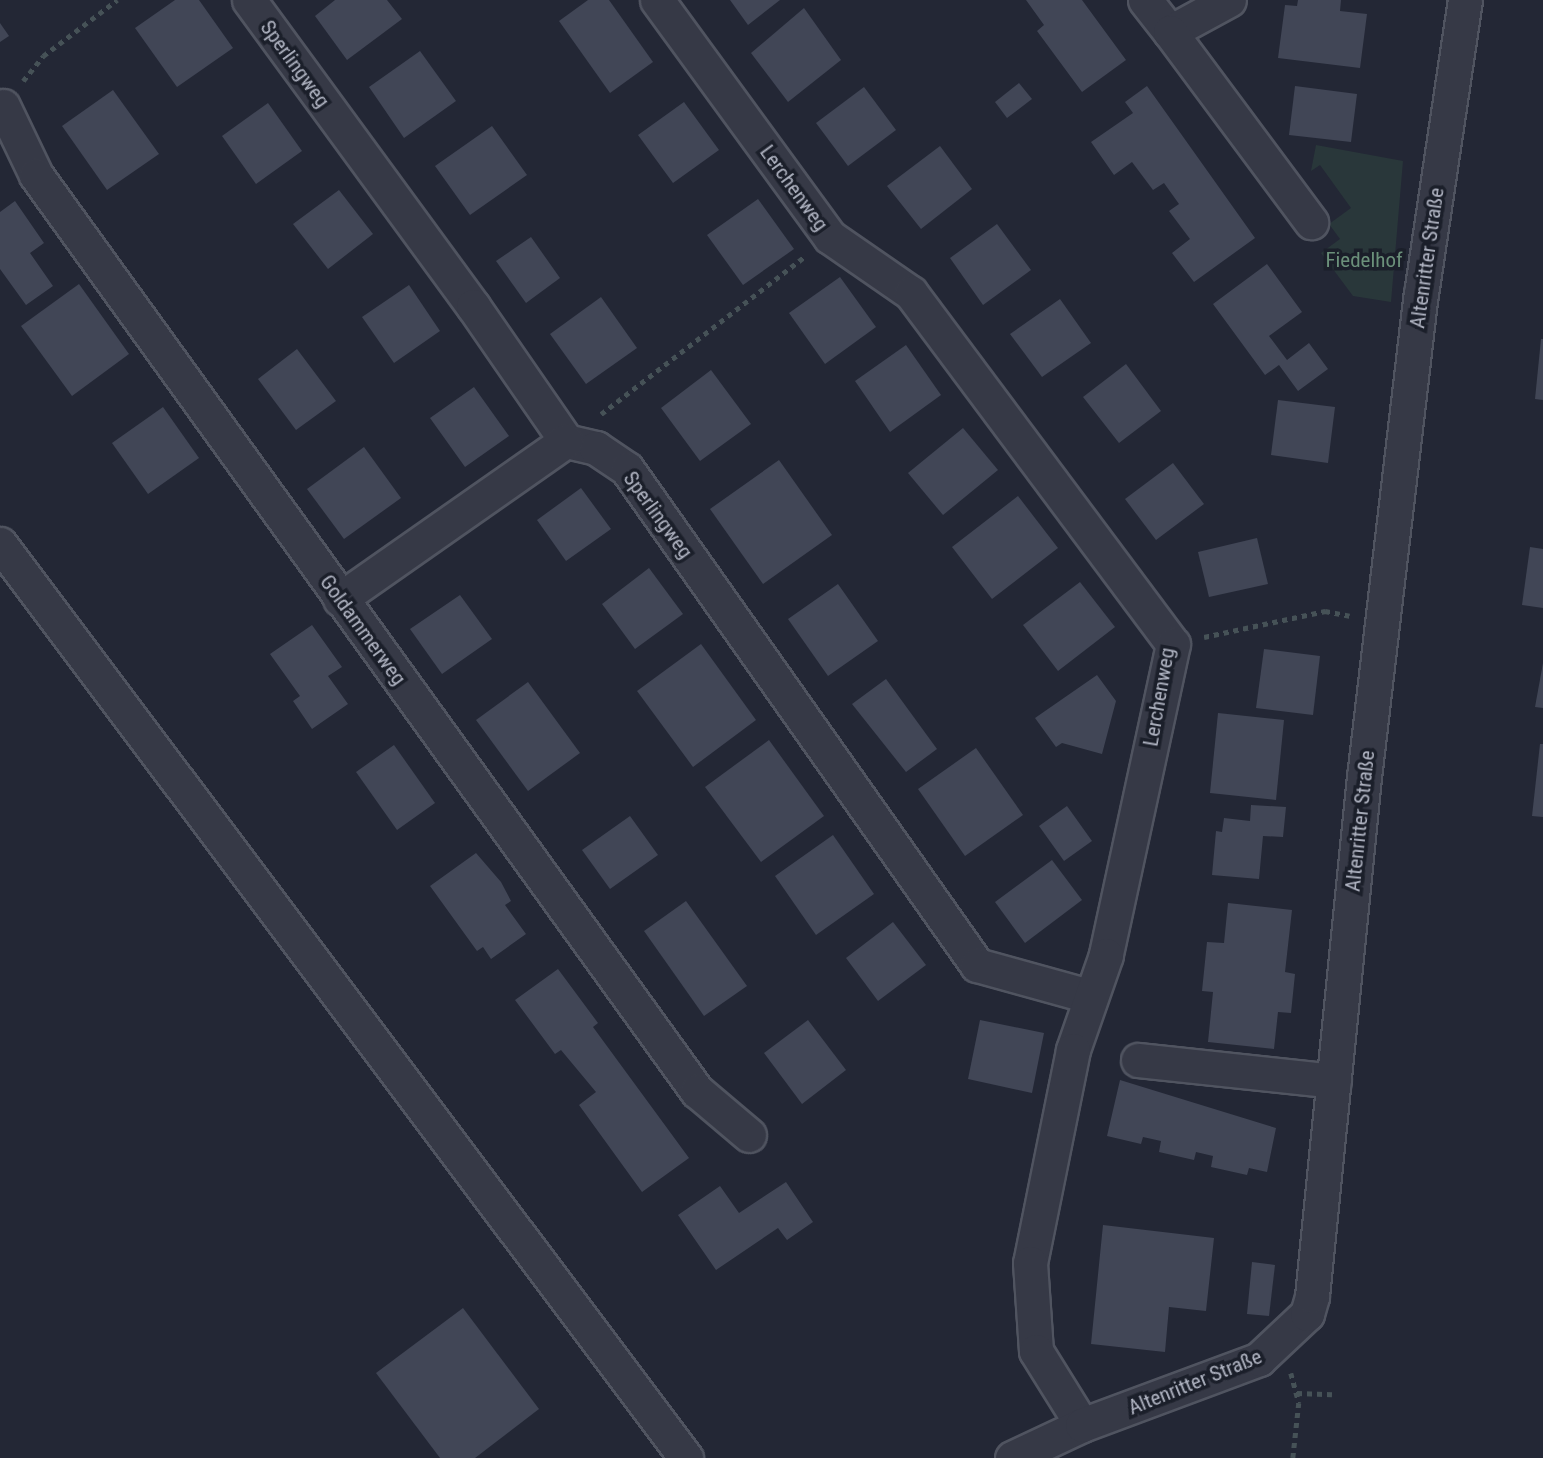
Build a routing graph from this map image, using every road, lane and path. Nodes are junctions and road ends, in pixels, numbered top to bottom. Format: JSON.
{"nodes":[{"id":1,"x":117,"y":0,"type":"edge"},
{"id":2,"x":249,"y":0,"type":"edge"},
{"id":3,"x":657,"y":0,"type":"edge"},
{"id":4,"x":1145,"y":0,"type":"edge"},
{"id":5,"x":1229,"y":0,"type":"edge"},
{"id":6,"x":1465,"y":0,"type":"edge"},
{"id":7,"x":1170,"y":32,"type":"junction"},
{"id":8,"x":3,"y":106,"type":"joint"},
{"id":9,"x":1311,"y":222,"type":"dead end"},
{"id":10,"x":830,"y":237,"type":"junction"},
{"id":11,"x":566,"y":441,"type":"junction"},
{"id":12,"x":0,"y":544,"type":"edge"},
{"id":13,"x":340,"y":599,"type":"junction"},
{"id":14,"x":1383,"y":623,"type":"junction"},
{"id":15,"x":1173,"y":644,"type":"junction"},
{"id":16,"x":1088,"y":996,"type":"junction"},
{"id":17,"x":1138,"y":1060,"type":"dead end"},
{"id":18,"x":1334,"y":1081,"type":"junction"},
{"id":19,"x":749,"y":1135,"type":"dead end"},
{"id":20,"x":1279,"y":1344,"type":"junction"},
{"id":21,"x":1297,"y":1393,"type":"junction"},
{"id":22,"x":1332,"y":1394,"type":"dead end"},
{"id":23,"x":1082,"y":1425,"type":"junction"},
{"id":24,"x":686,"y":1458,"type":"edge"},
{"id":25,"x":1012,"y":1458,"type":"edge"},
{"id":26,"x":1293,"y":1458,"type":"edge"}],
"edges":[{"from":1,"to":8,"type":"path"},
{"from":2,"to":11,"type":"street","name":"Sperlingweg"},
{"from":3,"to":10,"type":"street","name":"Lerchenweg"},
{"from":4,"to":7,"type":"street"},
{"from":5,"to":7,"type":"street"},
{"from":6,"to":14,"type":"street","name":"Altenritter Straße"},
{"from":7,"to":9,"type":"street"},
{"from":8,"to":13,"type":"street","name":"Goldammerweg"},
{"from":10,"to":11,"type":"path"},
{"from":10,"to":15,"type":"street","name":"Lerchenweg"},
{"from":11,"to":13,"type":"street"},
{"from":11,"to":16,"type":"street","name":"Sperlingweg"},
{"from":12,"to":24,"type":"street"},
{"from":13,"to":19,"type":"street","name":"Goldammerweg"},
{"from":14,"to":15,"type":"path"},
{"from":14,"to":18,"type":"street","name":"Altenritter Straße"},
{"from":15,"to":16,"type":"street","name":"Lerchenweg"},
{"from":16,"to":23,"type":"street","name":"Lerchenweg"},
{"from":17,"to":18,"type":"street"},
{"from":18,"to":20,"type":"street","name":"Altenritter Straße"},
{"from":20,"to":21,"type":"path"},
{"from":20,"to":23,"type":"street","name":"Altenritter Straße"},
{"from":21,"to":22,"type":"path"},
{"from":21,"to":26,"type":"path"},
{"from":23,"to":25,"type":"street","name":"Altenritter Straße"}]}
